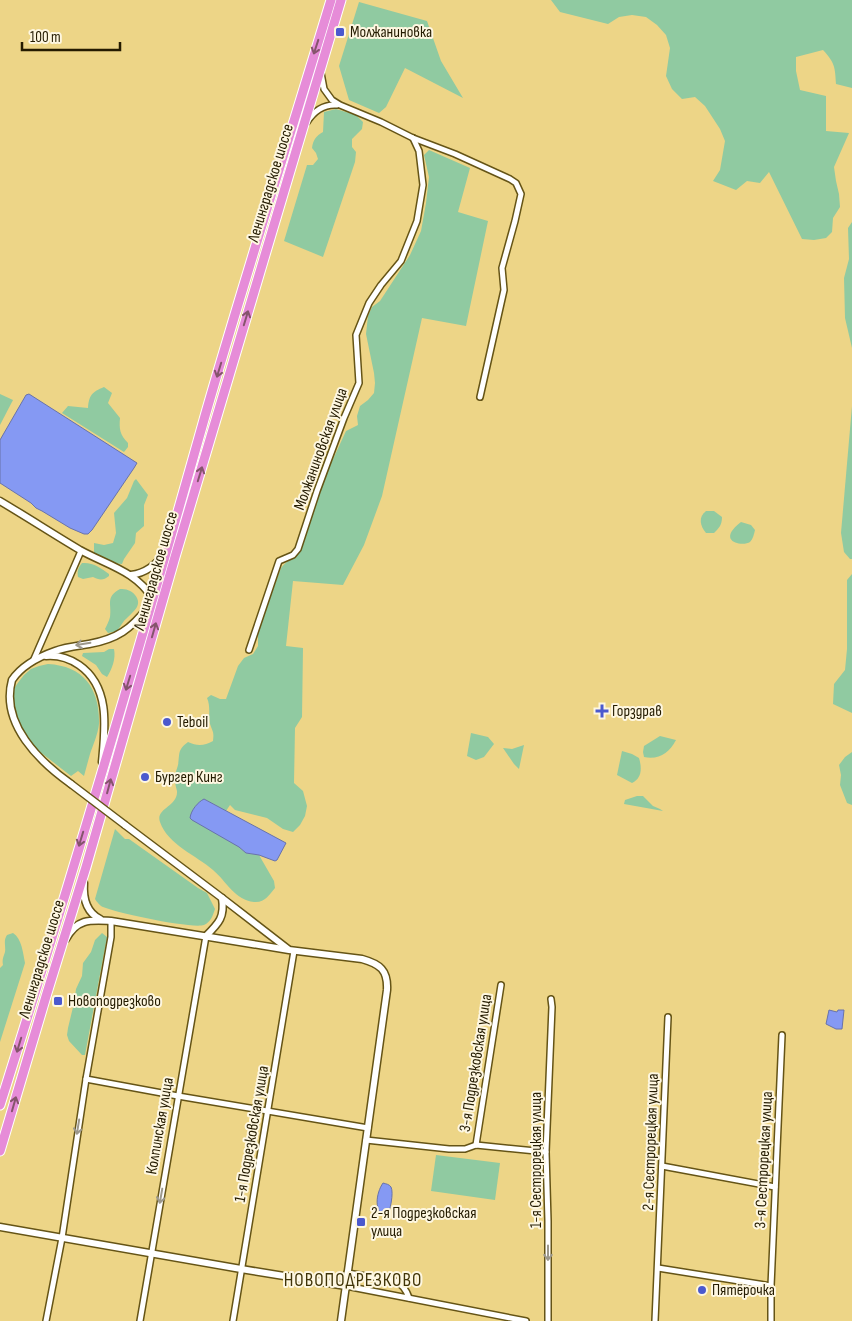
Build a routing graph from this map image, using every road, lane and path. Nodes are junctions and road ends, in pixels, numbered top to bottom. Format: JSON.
{"nodes":[{"id":1,"x":331,"y":0,"type":"edge"},
{"id":2,"x":341,"y":0,"type":"edge"},
{"id":3,"x":321,"y":67,"type":"junction"},
{"id":4,"x":340,"y":105,"type":"junction"},
{"id":5,"x":302,"y":131,"type":"junction"},
{"id":6,"x":413,"y":138,"type":"junction"},
{"id":7,"x":480,"y":397,"type":"dead end"},
{"id":8,"x":0,"y":501,"type":"edge"},
{"id":9,"x":81,"y":550,"type":"junction"},
{"id":10,"x":167,"y":551,"type":"junction"},
{"id":11,"x":131,"y":575,"type":"junction"},
{"id":12,"x":152,"y":601,"type":"junction"},
{"id":13,"x":249,"y":650,"type":"dead end"},
{"id":14,"x":37,"y":658,"type":"junction"},
{"id":15,"x":6,"y":717,"type":"dead end"},
{"id":16,"x":10,"y":728,"type":"dead end"},
{"id":17,"x":100,"y":776,"type":"junction"},
{"id":18,"x":86,"y":866,"type":"junction"},
{"id":19,"x":222,"y":898,"type":"junction"},
{"id":20,"x":110,"y":922,"type":"junction"},
{"id":21,"x":206,"y":936,"type":"junction"},
{"id":22,"x":61,"y":948,"type":"junction"},
{"id":23,"x":292,"y":951,"type":"junction"},
{"id":24,"x":501,"y":985,"type":"dead end"},
{"id":25,"x":551,"y":999,"type":"dead end"},
{"id":26,"x":668,"y":1017,"type":"dead end"},
{"id":27,"x":782,"y":1035,"type":"dead end"},
{"id":28,"x":86,"y":1079,"type":"junction"},
{"id":29,"x":178,"y":1096,"type":"junction"},
{"id":30,"x":0,"y":1105,"type":"edge"},
{"id":31,"x":268,"y":1111,"type":"junction"},
{"id":32,"x":368,"y":1128,"type":"junction"},
{"id":33,"x":366,"y":1140,"type":"junction"},
{"id":34,"x":476,"y":1145,"type":"junction"},
{"id":35,"x":0,"y":1151,"type":"edge"},
{"id":36,"x":546,"y":1152,"type":"junction"},
{"id":37,"x":662,"y":1166,"type":"junction"},
{"id":38,"x":775,"y":1187,"type":"junction"},
{"id":39,"x":1,"y":1226,"type":"edge"},
{"id":40,"x":62,"y":1238,"type":"junction"},
{"id":41,"x":152,"y":1253,"type":"junction"},
{"id":42,"x":658,"y":1268,"type":"junction"},
{"id":43,"x":242,"y":1269,"type":"junction"},
{"id":44,"x":347,"y":1273,"type":"junction"},
{"id":45,"x":346,"y":1286,"type":"junction"},
{"id":46,"x":771,"y":1286,"type":"junction"},
{"id":47,"x":409,"y":1298,"type":"junction"},
{"id":48,"x":46,"y":1321,"type":"edge"},
{"id":49,"x":140,"y":1321,"type":"edge"},
{"id":50,"x":233,"y":1321,"type":"edge"},
{"id":51,"x":341,"y":1321,"type":"edge"},
{"id":52,"x":526,"y":1321,"type":"edge"},
{"id":53,"x":548,"y":1321,"type":"edge"},
{"id":54,"x":655,"y":1321,"type":"edge"},
{"id":55,"x":771,"y":1321,"type":"edge"}],
"edges":[{"from":1,"to":10,"type":"highway","name":"Ленинградское шоссе","one_way":true},
{"from":2,"to":3,"type":"highway","name":"Ленинградское шоссе"},
{"from":3,"to":4,"type":"street"},
{"from":3,"to":5,"type":"highway","name":"Ленинградское шоссе"},
{"from":4,"to":5,"type":"street"},
{"from":4,"to":6,"type":"street"},
{"from":18,"to":5,"type":"highway","name":"Ленинградское шоссе","one_way":true},
{"from":6,"to":7,"type":"street"},
{"from":6,"to":13,"type":"street","name":"Молжаниновская улица"},
{"from":8,"to":9,"type":"street"},
{"from":9,"to":11,"type":"street"},
{"from":9,"to":14,"type":"street"},
{"from":10,"to":11,"type":"street"},
{"from":10,"to":12,"type":"highway","name":"Ленинградское шоссе"},
{"from":11,"to":12,"type":"street"},
{"from":12,"to":14,"type":"street","one_way":true},
{"from":12,"to":17,"type":"highway","name":"Ленинградское шоссе","one_way":true},
{"from":14,"to":15,"type":"street"},
{"from":14,"to":17,"type":"street"},
{"from":16,"to":19,"type":"street","bridge":true},
{"from":17,"to":30,"type":"highway","name":"Ленинградское шоссе","one_way":true},
{"from":18,"to":20,"type":"street"},
{"from":18,"to":22,"type":"highway","name":"Ленинградское шоссе"},
{"from":19,"to":21,"type":"street"},
{"from":19,"to":23,"type":"street"},
{"from":20,"to":21,"type":"street"},
{"from":20,"to":22,"type":"street"},
{"from":20,"to":28,"type":"street"},
{"from":21,"to":23,"type":"street"},
{"from":21,"to":29,"type":"street","name":"Колпинская улица"},
{"from":35,"to":22,"type":"highway","name":"Ленинградское шоссе","one_way":true},
{"from":23,"to":31,"type":"street","name":"1-я Подрезковская улица"},
{"from":23,"to":32,"type":"street"},
{"from":24,"to":34,"type":"street","name":"3-я Подрезковская улица"},
{"from":25,"to":36,"type":"street","name":"1-я Сестрорецкая улица"},
{"from":26,"to":37,"type":"street","name":"2-я Сестрорецкая улица"},
{"from":27,"to":38,"type":"street","name":"3-я Сестрорецкая улица"},
{"from":28,"to":29,"type":"street"},
{"from":28,"to":40,"type":"street","one_way":true},
{"from":29,"to":31,"type":"street"},
{"from":29,"to":41,"type":"street","name":"Колпинская улица","one_way":true},
{"from":31,"to":32,"type":"street"},
{"from":31,"to":43,"type":"street","name":"1-я Подрезковская улица"},
{"from":32,"to":33,"type":"street"},
{"from":33,"to":34,"type":"street"},
{"from":33,"to":44,"type":"street"},
{"from":34,"to":36,"type":"street"},
{"from":36,"to":53,"type":"street","name":"1-я Сестрорецкая улица","one_way":true},
{"from":37,"to":38,"type":"street"},
{"from":37,"to":42,"type":"street","name":"2-я Сестрорецкая улица"},
{"from":38,"to":46,"type":"street","name":"3-я Сестрорецкая улица"},
{"from":39,"to":40,"type":"street"},
{"from":40,"to":41,"type":"street"},
{"from":40,"to":48,"type":"street"},
{"from":41,"to":43,"type":"street"},
{"from":41,"to":49,"type":"street","name":"Колпинская улица"},
{"from":42,"to":46,"type":"street"},
{"from":42,"to":54,"type":"street","name":"2-я Сестрорецкая улица"},
{"from":43,"to":45,"type":"street"},
{"from":43,"to":50,"type":"street","name":"1-я Подрезковская улица"},
{"from":44,"to":45,"type":"street"},
{"from":44,"to":47,"type":"street"},
{"from":45,"to":47,"type":"street"},
{"from":45,"to":51,"type":"street"},
{"from":46,"to":55,"type":"street","name":"3-я Сестрорецкая улица"},
{"from":47,"to":52,"type":"street"}]}
